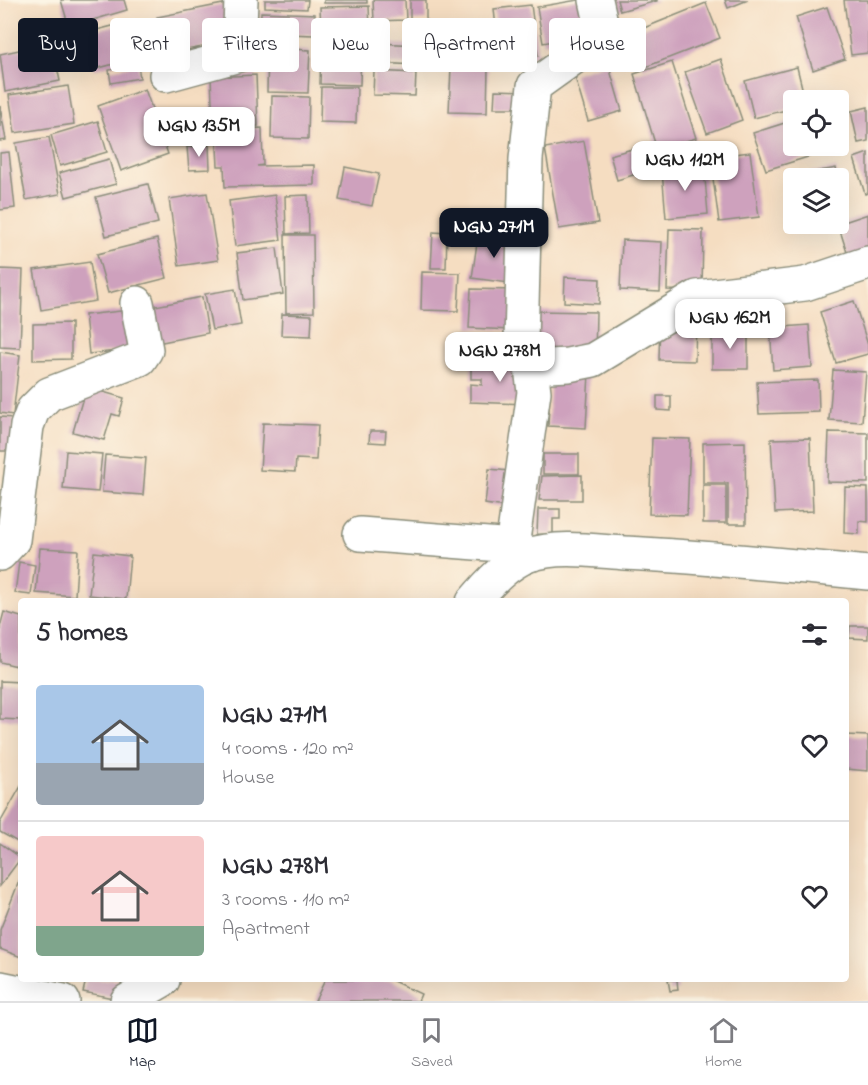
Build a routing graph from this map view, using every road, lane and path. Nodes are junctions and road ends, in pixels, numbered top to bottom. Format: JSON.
{"nodes":[{"id":1,"x":241,"y":0,"type":"edge"},
{"id":2,"x":596,"y":0,"type":"edge"},
{"id":3,"x":165,"y":75,"type":"dead end"},
{"id":4,"x":868,"y":263,"type":"edge"},
{"id":5,"x":137,"y":303,"type":"dead end"},
{"id":6,"x":531,"y":367,"type":"junction"},
{"id":7,"x":360,"y":534,"type":"dead end"},
{"id":8,"x":522,"y":551,"type":"junction"},
{"id":9,"x":0,"y":554,"type":"edge"},
{"id":10,"x":868,"y":573,"type":"edge"},
{"id":11,"x":476,"y":598,"type":"edge"},
{"id":12,"x":160,"y":982,"type":"edge"},
{"id":13,"x":0,"y":988,"type":"edge"},
{"id":14,"x":63,"y":1001,"type":"edge"},
{"id":15,"x":127,"y":1001,"type":"edge"}],
"edges":[{"from":1,"to":3,"type":"street"},
{"from":2,"to":6,"type":"street"},
{"from":4,"to":6,"type":"street"},
{"from":5,"to":9,"type":"street"},
{"from":6,"to":8,"type":"street"},
{"from":7,"to":8,"type":"street"},
{"from":8,"to":10,"type":"street"},
{"from":8,"to":11,"type":"street"},
{"from":12,"to":15,"type":"street"},
{"from":13,"to":14,"type":"street"}]}
